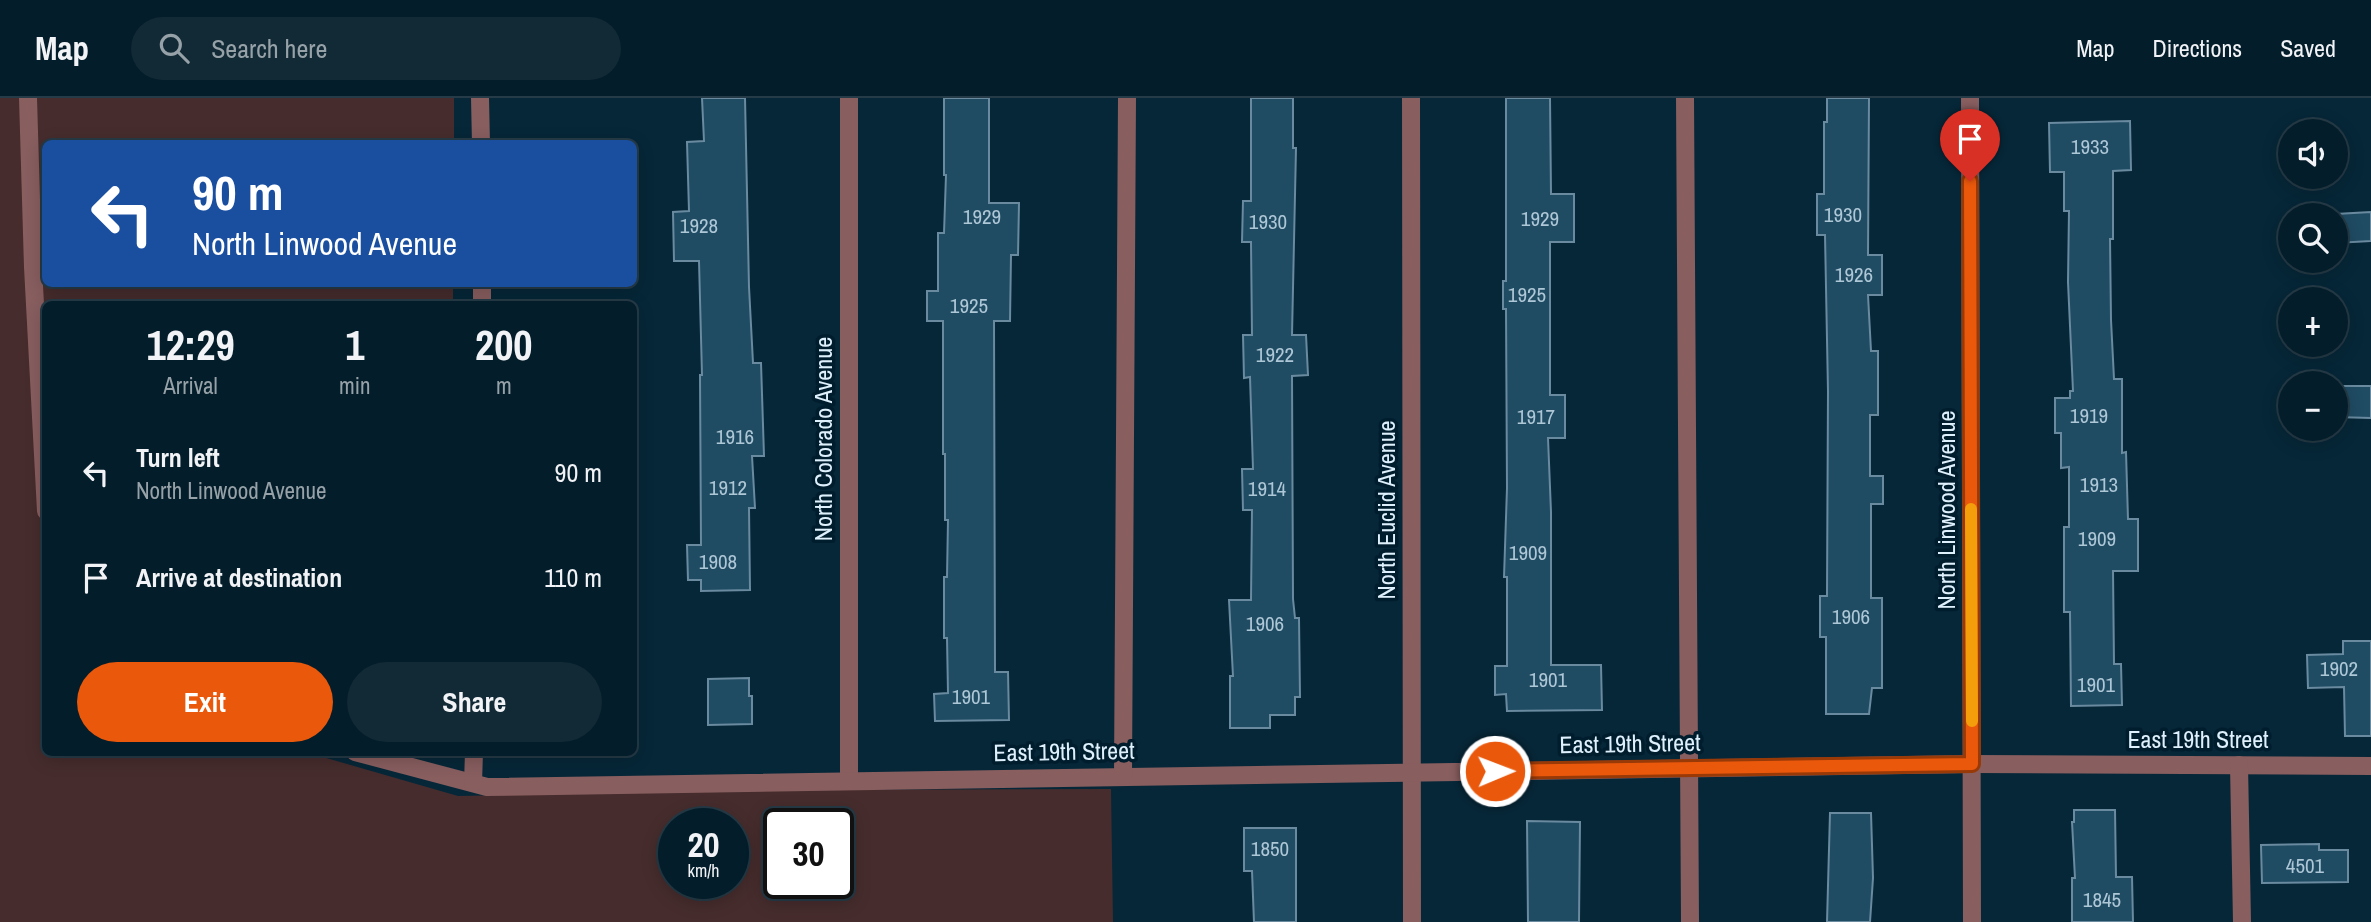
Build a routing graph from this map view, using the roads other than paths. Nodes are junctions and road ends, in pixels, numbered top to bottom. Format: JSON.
{"nodes":[{"id":1,"x":28,"y":98,"type":"edge"},
{"id":2,"x":480,"y":98,"type":"edge"},
{"id":3,"x":849,"y":98,"type":"edge"},
{"id":4,"x":1127,"y":98,"type":"edge"},
{"id":5,"x":1411,"y":98,"type":"edge"},
{"id":6,"x":1685,"y":98,"type":"edge"},
{"id":7,"x":1970,"y":98,"type":"edge"},
{"id":8,"x":481,"y":140,"type":"edge"},
{"id":9,"x":42,"y":436,"type":"edge"},
{"id":10,"x":370,"y":756,"type":"edge"},
{"id":11,"x":474,"y":756,"type":"edge"},
{"id":12,"x":1972,"y":764,"type":"junction"},
{"id":13,"x":2239,"y":765,"type":"junction"},
{"id":14,"x":2371,"y":766,"type":"edge"},
{"id":15,"x":1689,"y":768,"type":"junction"},
{"id":16,"x":1411,"y":772,"type":"junction"},
{"id":17,"x":1123,"y":776,"type":"junction"},
{"id":18,"x":849,"y":780,"type":"junction"},
{"id":19,"x":473,"y":783,"type":"junction"},
{"id":20,"x":1412,"y":922,"type":"edge"},
{"id":21,"x":1690,"y":922,"type":"edge"},
{"id":22,"x":1972,"y":922,"type":"edge"},
{"id":23,"x":2242,"y":922,"type":"edge"}],
"edges":[{"from":1,"to":9,"type":"street"},
{"from":2,"to":8,"type":"street"},
{"from":3,"to":18,"type":"street","name":"North Colorado Avenue"},
{"from":4,"to":17,"type":"street"},
{"from":5,"to":16,"type":"street","name":"North Euclid Avenue"},
{"from":6,"to":15,"type":"street"},
{"from":7,"to":12,"type":"street","name":"North Linwood Avenue"},
{"from":10,"to":19,"type":"street","name":"East 19th Street"},
{"from":11,"to":19,"type":"street"},
{"from":12,"to":13,"type":"street","name":"East 19th Street"},
{"from":12,"to":15,"type":"street","name":"East 19th Street"},
{"from":12,"to":22,"type":"street","name":"North Linwood Avenue"},
{"from":13,"to":14,"type":"street","name":"East 19th Street"},
{"from":13,"to":23,"type":"street"},
{"from":15,"to":16,"type":"street","name":"East 19th Street"},
{"from":15,"to":21,"type":"street"},
{"from":16,"to":17,"type":"street","name":"East 19th Street"},
{"from":16,"to":20,"type":"street","name":"North Euclid Avenue"},
{"from":17,"to":18,"type":"street","name":"East 19th Street"},
{"from":18,"to":19,"type":"street","name":"East 19th Street"}]}
